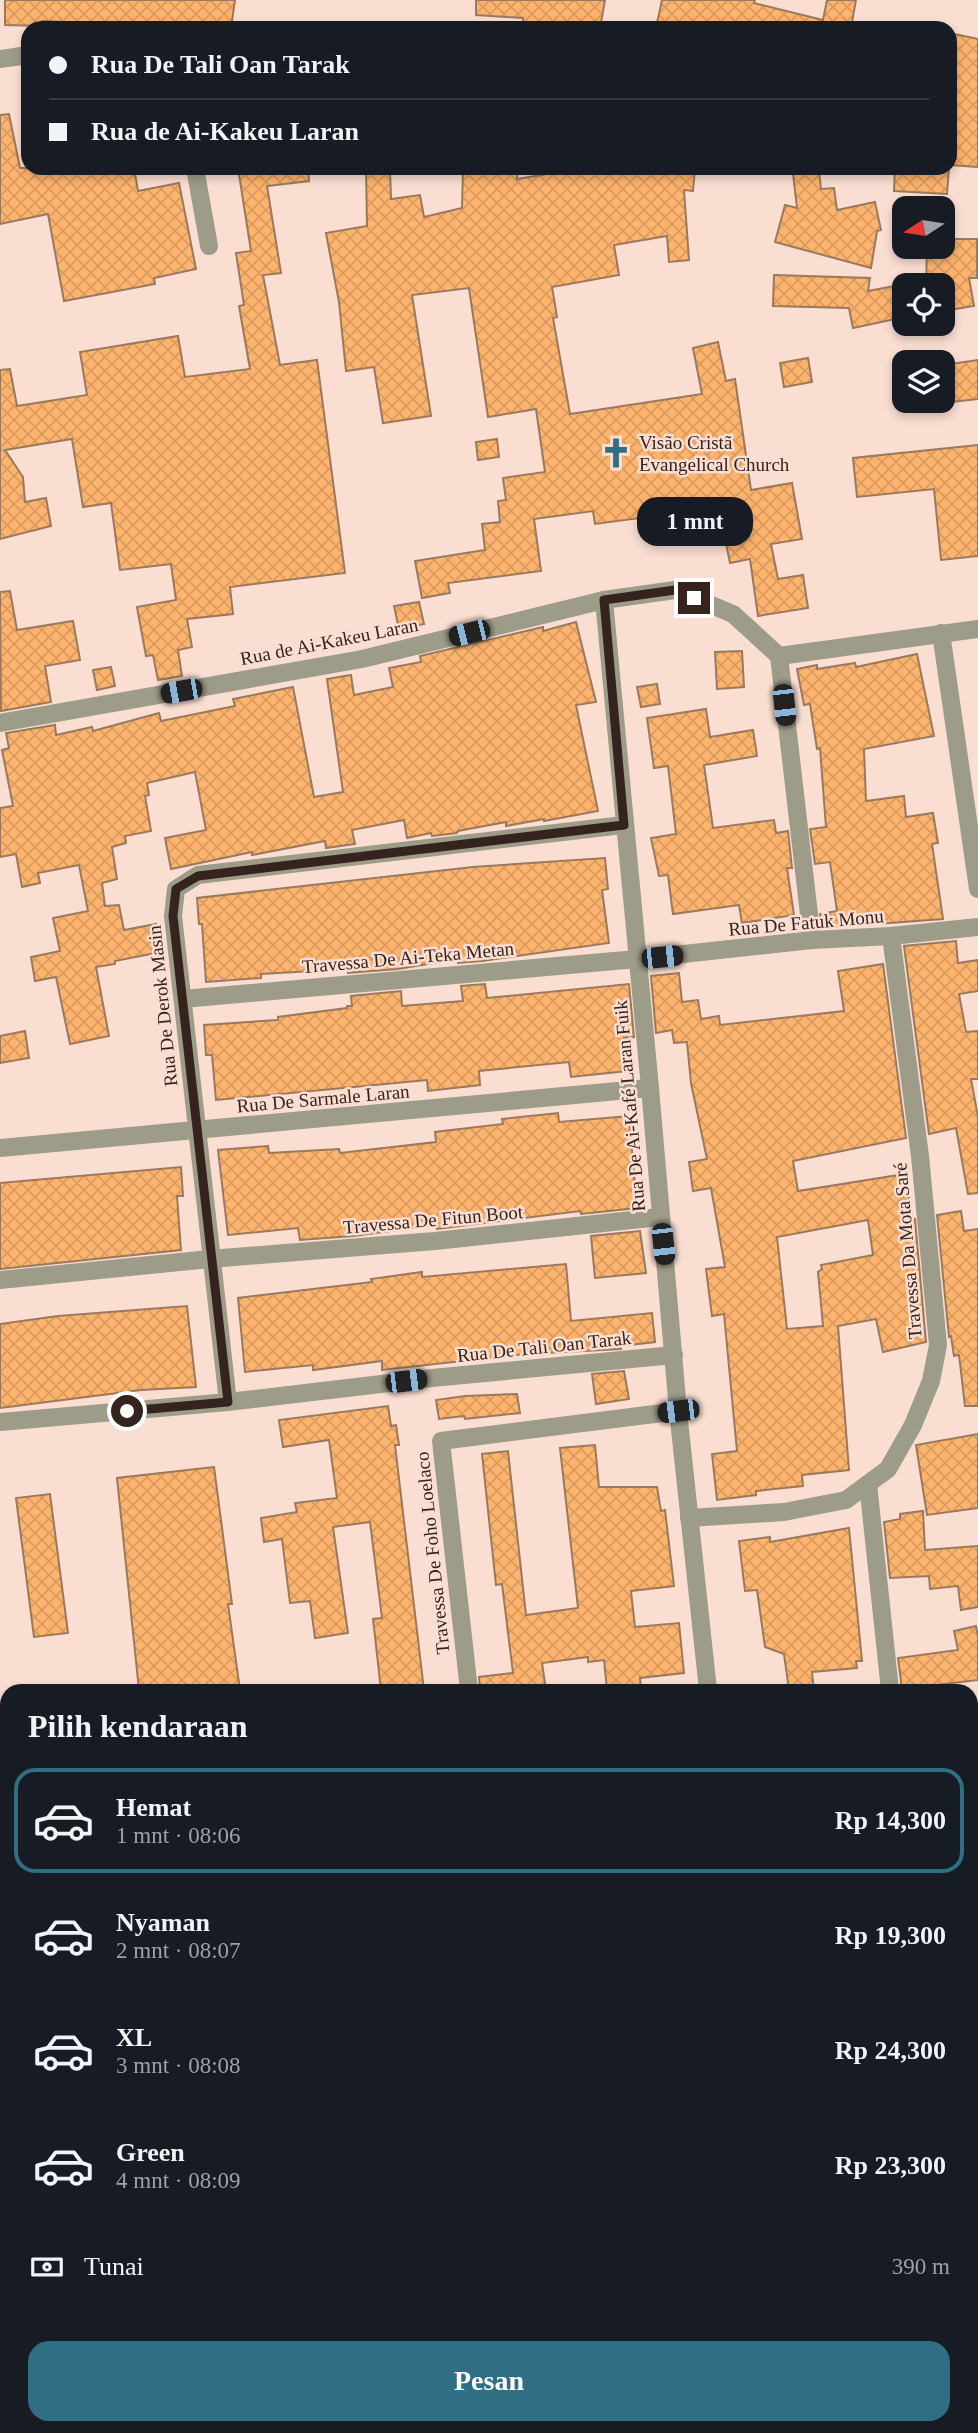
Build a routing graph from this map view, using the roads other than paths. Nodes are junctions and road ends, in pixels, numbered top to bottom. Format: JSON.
{"nodes":[{"id":1,"x":21,"y":56,"type":"edge"},
{"id":2,"x":0,"y":60,"type":"edge"},
{"id":3,"x":196,"y":175,"type":"edge"},
{"id":4,"x":209,"y":246,"type":"dead end"},
{"id":5,"x":604,"y":600,"type":"junction"},
{"id":6,"x":978,"y":629,"type":"edge"},
{"id":7,"x":941,"y":633,"type":"junction"},
{"id":8,"x":779,"y":656,"type":"junction"},
{"id":9,"x":0,"y":723,"type":"edge"},
{"id":10,"x":624,"y":825,"type":"junction"},
{"id":11,"x":978,"y":889,"type":"edge"},
{"id":12,"x":978,"y":927,"type":"edge"},
{"id":13,"x":891,"y":936,"type":"junction"},
{"id":14,"x":811,"y":940,"type":"junction"},
{"id":15,"x":637,"y":960,"type":"junction"},
{"id":16,"x":183,"y":999,"type":"junction"},
{"id":17,"x":650,"y":1088,"type":"junction"},
{"id":18,"x":197,"y":1130,"type":"junction"},
{"id":19,"x":0,"y":1148,"type":"edge"},
{"id":20,"x":660,"y":1217,"type":"junction"},
{"id":21,"x":210,"y":1259,"type":"junction"},
{"id":22,"x":0,"y":1280,"type":"edge"},
{"id":23,"x":674,"y":1355,"type":"junction"},
{"id":24,"x":228,"y":1402,"type":"junction"},
{"id":25,"x":678,"y":1411,"type":"junction"},
{"id":26,"x":0,"y":1422,"type":"edge"},
{"id":27,"x":868,"y":1484,"type":"junction"},
{"id":28,"x":689,"y":1518,"type":"junction"},
{"id":29,"x":467,"y":1684,"type":"edge"},
{"id":30,"x":707,"y":1684,"type":"edge"},
{"id":31,"x":889,"y":1684,"type":"edge"}],
"edges":[{"from":1,"to":2,"type":"street"},
{"from":3,"to":4,"type":"street"},
{"from":5,"to":8,"type":"street","name":"Rua de Ai-Kakeu Laran"},
{"from":5,"to":9,"type":"street","name":"Rua de Ai-Kakeu Laran"},
{"from":5,"to":10,"type":"street","name":"Rua De Ai-Kafé Laran Fuik"},
{"from":6,"to":7,"type":"street"},
{"from":7,"to":8,"type":"street"},
{"from":7,"to":11,"type":"street"},
{"from":8,"to":14,"type":"street"},
{"from":10,"to":15,"type":"street","name":"Rua De Ai-Kafé Laran Fuik"},
{"from":10,"to":16,"type":"street","name":"Rua De Derok Masin"},
{"from":12,"to":13,"type":"street","name":"Rua De Fatuk Monu"},
{"from":13,"to":14,"type":"street","name":"Rua De Fatuk Monu"},
{"from":13,"to":27,"type":"street","name":"Travessa Da Mota Saré"},
{"from":14,"to":15,"type":"street","name":"Rua De Fatuk Monu"},
{"from":15,"to":16,"type":"street","name":"Travessa De Ai-Teka Metan"},
{"from":15,"to":17,"type":"street","name":"Rua De Ai-Kafé Laran Fuik"},
{"from":16,"to":18,"type":"street","name":"Rua De Derok Masin"},
{"from":17,"to":18,"type":"street","name":"Rua De Sarmale Laran"},
{"from":17,"to":20,"type":"street","name":"Rua De Ai-Kafé Laran Fuik"},
{"from":18,"to":19,"type":"street","name":"Rua De Sarmale Laran"},
{"from":18,"to":21,"type":"street","name":"Rua De Derok Masin"},
{"from":20,"to":21,"type":"street","name":"Travessa De Fitun Boot"},
{"from":20,"to":23,"type":"street","name":"Rua De Ai-Kafé Laran Fuik"},
{"from":21,"to":22,"type":"street","name":"Travessa De Fitun Boot"},
{"from":21,"to":24,"type":"street","name":"Rua De Derok Masin"},
{"from":23,"to":24,"type":"street","name":"Rua De Tali Oan Tarak"},
{"from":23,"to":25,"type":"street","name":"Rua De Ai-Kafé Laran Fuik"},
{"from":24,"to":26,"type":"street","name":"Rua De Tali Oan Tarak"},
{"from":25,"to":28,"type":"street","name":"Rua De Ai-Kafé Laran Fuik"},
{"from":25,"to":29,"type":"street","name":"Travessa De Foho Loelaco"},
{"from":27,"to":28,"type":"street","name":"Travessa Da Mota Saré"},
{"from":27,"to":31,"type":"street"},
{"from":28,"to":30,"type":"street","name":"Rua De Ai-Kafé Laran Fuik"}]}
